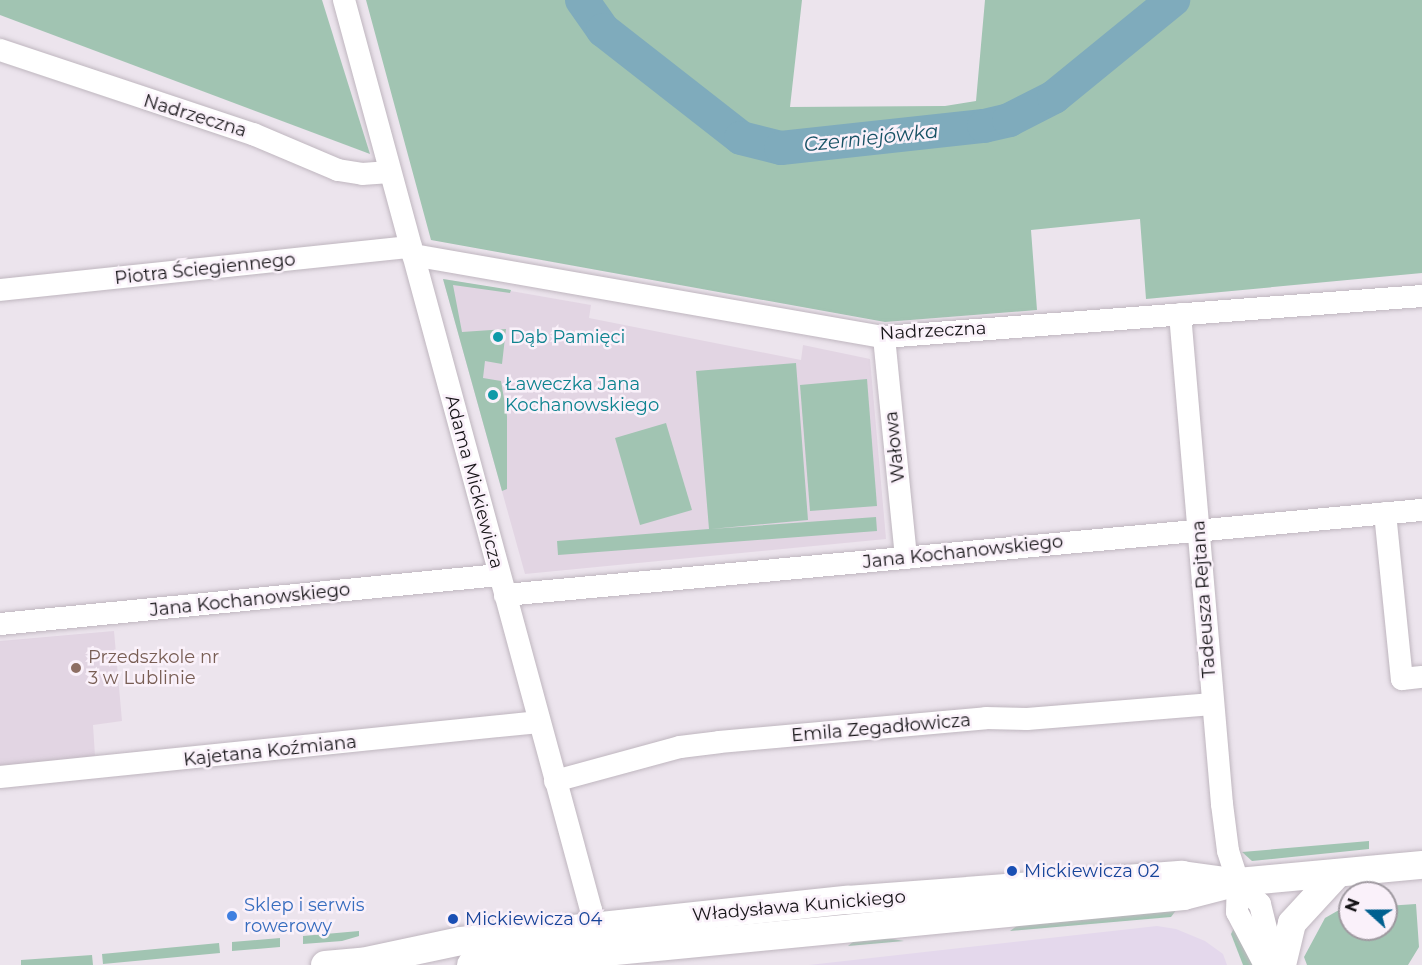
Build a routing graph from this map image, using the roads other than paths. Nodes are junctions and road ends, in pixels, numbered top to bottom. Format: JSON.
{"nodes":[{"id":1,"x":344,"y":0,"type":"edge"},
{"id":2,"x":0,"y":50,"type":"edge"},
{"id":3,"x":390,"y":172,"type":"junction"},
{"id":4,"x":412,"y":251,"type":"junction"},
{"id":5,"x":0,"y":290,"type":"edge"},
{"id":6,"x":1422,"y":296,"type":"edge"},
{"id":7,"x":1180,"y":314,"type":"junction"},
{"id":8,"x":884,"y":337,"type":"junction"},
{"id":9,"x":1422,"y":510,"type":"edge"},
{"id":10,"x":1385,"y":513,"type":"junction"},
{"id":11,"x":1199,"y":528,"type":"junction"},
{"id":12,"x":906,"y":558,"type":"junction"},
{"id":13,"x":502,"y":585,"type":"junction"},
{"id":14,"x":0,"y":624,"type":"edge"},
{"id":15,"x":1422,"y":677,"type":"edge"},
{"id":16,"x":1212,"y":704,"type":"junction"},
{"id":17,"x":539,"y":722,"type":"junction"},
{"id":18,"x":0,"y":777,"type":"edge"},
{"id":19,"x":555,"y":781,"type":"junction"},
{"id":20,"x":1422,"y":865,"type":"edge"},
{"id":21,"x":1338,"y":873,"type":"junction"},
{"id":22,"x":1238,"y":882,"type":"junction"},
{"id":23,"x":593,"y":926,"type":"junction"},
{"id":24,"x":596,"y":960,"type":"edge"},
{"id":25,"x":362,"y":962,"type":"junction"},
{"id":26,"x":325,"y":965,"type":"edge"},
{"id":27,"x":452,"y":965,"type":"edge"},
{"id":28,"x":471,"y":965,"type":"edge"},
{"id":29,"x":1265,"y":965,"type":"edge"},
{"id":30,"x":1275,"y":965,"type":"edge"},
{"id":31,"x":1282,"y":965,"type":"edge"}],
"edges":[{"from":1,"to":3,"type":"street","name":"Adama Mickiewicza"},
{"from":2,"to":3,"type":"street","name":"Nadrzeczna"},
{"from":3,"to":4,"type":"street","name":"Adama Mickiewicza"},
{"from":4,"to":5,"type":"street","name":"Piotra Ściegiennego"},
{"from":4,"to":8,"type":"street","name":"Nadrzeczna"},
{"from":4,"to":13,"type":"street","name":"Adama Mickiewicza"},
{"from":6,"to":7,"type":"street","name":"Nadrzeczna"},
{"from":7,"to":8,"type":"street","name":"Nadrzeczna"},
{"from":7,"to":11,"type":"street","name":"Tadeusza Rejtana"},
{"from":8,"to":12,"type":"street","name":"Wałowa"},
{"from":9,"to":10,"type":"street","name":"Jana Kochanowskiego"},
{"from":10,"to":11,"type":"street","name":"Jana Kochanowskiego"},
{"from":10,"to":15,"type":"street"},
{"from":11,"to":12,"type":"street","name":"Jana Kochanowskiego"},
{"from":11,"to":16,"type":"street","name":"Tadeusza Rejtana"},
{"from":12,"to":13,"type":"street","name":"Jana Kochanowskiego"},
{"from":13,"to":14,"type":"street","name":"Jana Kochanowskiego"},
{"from":13,"to":17,"type":"street","name":"Adama Mickiewicza"},
{"from":16,"to":19,"type":"street","name":"Emila Zegadłowicza"},
{"from":16,"to":22,"type":"street","name":"Tadeusza Rejtana"},
{"from":17,"to":18,"type":"street","name":"Kajetana Koźmiana"},
{"from":17,"to":19,"type":"street","name":"Adama Mickiewicza"},
{"from":19,"to":23,"type":"street","name":"Adama Mickiewicza"},
{"from":20,"to":21,"type":"main road","name":"Władysława Kunickiego"},
{"from":21,"to":22,"type":"main road","name":"Władysława Kunickiego"},
{"from":21,"to":31,"type":"main road"},
{"from":22,"to":23,"type":"main road","name":"Władysława Kunickiego"},
{"from":22,"to":24,"type":"main road","name":"Władysława Kunickiego"},
{"from":22,"to":29,"type":"street"},
{"from":22,"to":30,"type":"street"},
{"from":23,"to":24,"type":"street","name":"Adama Mickiewicza"},
{"from":23,"to":25,"type":"main road","name":"Władysława Kunickiego"},
{"from":24,"to":28,"type":"main road","name":"Władysława Kunickiego"},
{"from":25,"to":26,"type":"main road","name":"Władysława Kunickiego"},
{"from":25,"to":27,"type":"main road","name":"Władysława Kunickiego"}]}
